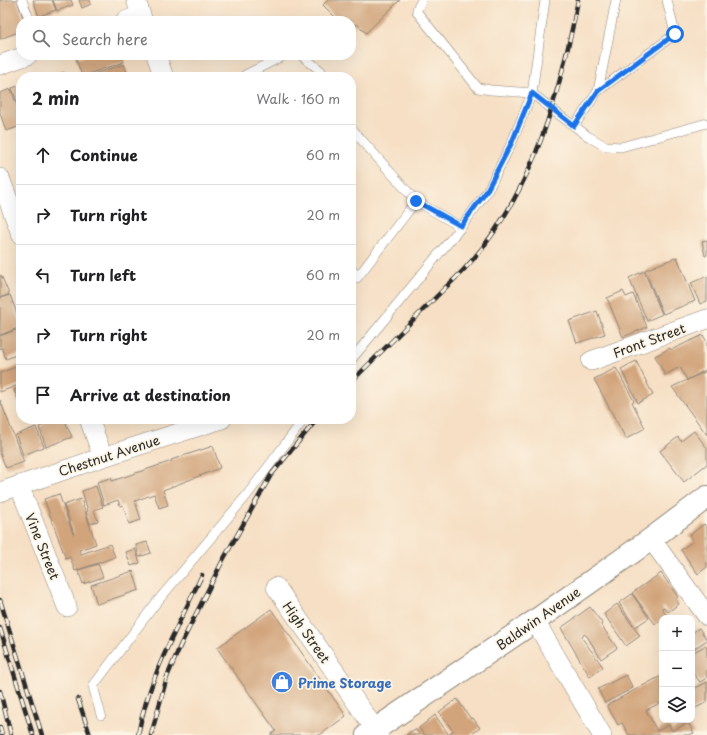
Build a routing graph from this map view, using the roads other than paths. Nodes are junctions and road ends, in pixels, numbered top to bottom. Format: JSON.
{"nodes":[{"id":1,"x":22,"y":0,"type":"edge"},
{"id":2,"x":422,"y":0,"type":"edge"},
{"id":3,"x":545,"y":0,"type":"edge"},
{"id":4,"x":616,"y":0,"type":"edge"},
{"id":5,"x":666,"y":0,"type":"edge"},
{"id":6,"x":28,"y":16,"type":"edge"},
{"id":7,"x":16,"y":59,"type":"edge"},
{"id":8,"x":158,"y":60,"type":"edge"},
{"id":9,"x":275,"y":60,"type":"edge"},
{"id":10,"x":307,"y":60,"type":"edge"},
{"id":11,"x":0,"y":65,"type":"edge"},
{"id":12,"x":162,"y":72,"type":"edge"},
{"id":13,"x":251,"y":72,"type":"edge"},
{"id":14,"x":322,"y":72,"type":"edge"},
{"id":15,"x":598,"y":91,"type":"junction"},
{"id":16,"x":532,"y":93,"type":"junction"},
{"id":17,"x":707,"y":123,"type":"edge"},
{"id":18,"x":574,"y":126,"type":"junction"},
{"id":19,"x":356,"y":134,"type":"edge"},
{"id":20,"x":0,"y":178,"type":"edge"},
{"id":21,"x":416,"y":201,"type":"junction"},
{"id":22,"x":16,"y":221,"type":"edge"},
{"id":23,"x":461,"y":226,"type":"junction"},
{"id":24,"x":356,"y":276,"type":"edge"},
{"id":25,"x":707,"y":319,"type":"edge"},
{"id":26,"x":356,"y":354,"type":"edge"},
{"id":27,"x":591,"y":361,"type":"dead end"},
{"id":28,"x":91,"y":424,"type":"edge"},
{"id":29,"x":206,"y":424,"type":"edge"},
{"id":30,"x":300,"y":424,"type":"edge"},
{"id":31,"x":103,"y":457,"type":"junction"},
{"id":32,"x":19,"y":485,"type":"junction"},
{"id":33,"x":0,"y":492,"type":"edge"},
{"id":34,"x":707,"y":497,"type":"edge"},
{"id":35,"x":652,"y":539,"type":"junction"},
{"id":36,"x":276,"y":587,"type":"dead end"},
{"id":37,"x":67,"y":607,"type":"dead end"},
{"id":38,"x":707,"y":616,"type":"edge"},
{"id":39,"x":534,"y":621,"type":"junction"},
{"id":40,"x":101,"y":715,"type":"dead end"},
{"id":41,"x":374,"y":733,"type":"edge"},
{"id":42,"x":602,"y":735,"type":"edge"}],
"edges":[{"from":1,"to":6,"type":"lane"},
{"from":2,"to":16,"type":"lane"},
{"from":3,"to":16,"type":"lane"},
{"from":4,"to":15,"type":"lane"},
{"from":5,"to":15,"type":"lane"},
{"from":7,"to":11,"type":"street"},
{"from":8,"to":12,"type":"street"},
{"from":9,"to":13,"type":"lane"},
{"from":10,"to":14,"type":"lane"},
{"from":15,"to":18,"type":"lane"},
{"from":16,"to":18,"type":"lane"},
{"from":16,"to":23,"type":"lane"},
{"from":17,"to":18,"type":"lane"},
{"from":19,"to":21,"type":"lane"},
{"from":20,"to":22,"type":"street"},
{"from":21,"to":23,"type":"lane"},
{"from":21,"to":24,"type":"lane"},
{"from":23,"to":26,"type":"lane"},
{"from":25,"to":27,"type":"street","name":"Front Street"},
{"from":28,"to":31,"type":"street"},
{"from":29,"to":31,"type":"street","name":"Chestnut Avenue"},
{"from":30,"to":40,"type":"lane"},
{"from":31,"to":32,"type":"street","name":"Chestnut Avenue"},
{"from":32,"to":33,"type":"street","name":"Chestnut Avenue"},
{"from":32,"to":37,"type":"street","name":"Vine Street"},
{"from":34,"to":35,"type":"street","name":"Baldwin Avenue"},
{"from":35,"to":38,"type":"street"},
{"from":35,"to":39,"type":"street","name":"Baldwin Avenue"},
{"from":36,"to":41,"type":"street","name":"High Street"},
{"from":39,"to":41,"type":"street","name":"Baldwin Avenue"},
{"from":39,"to":42,"type":"street"}]}
